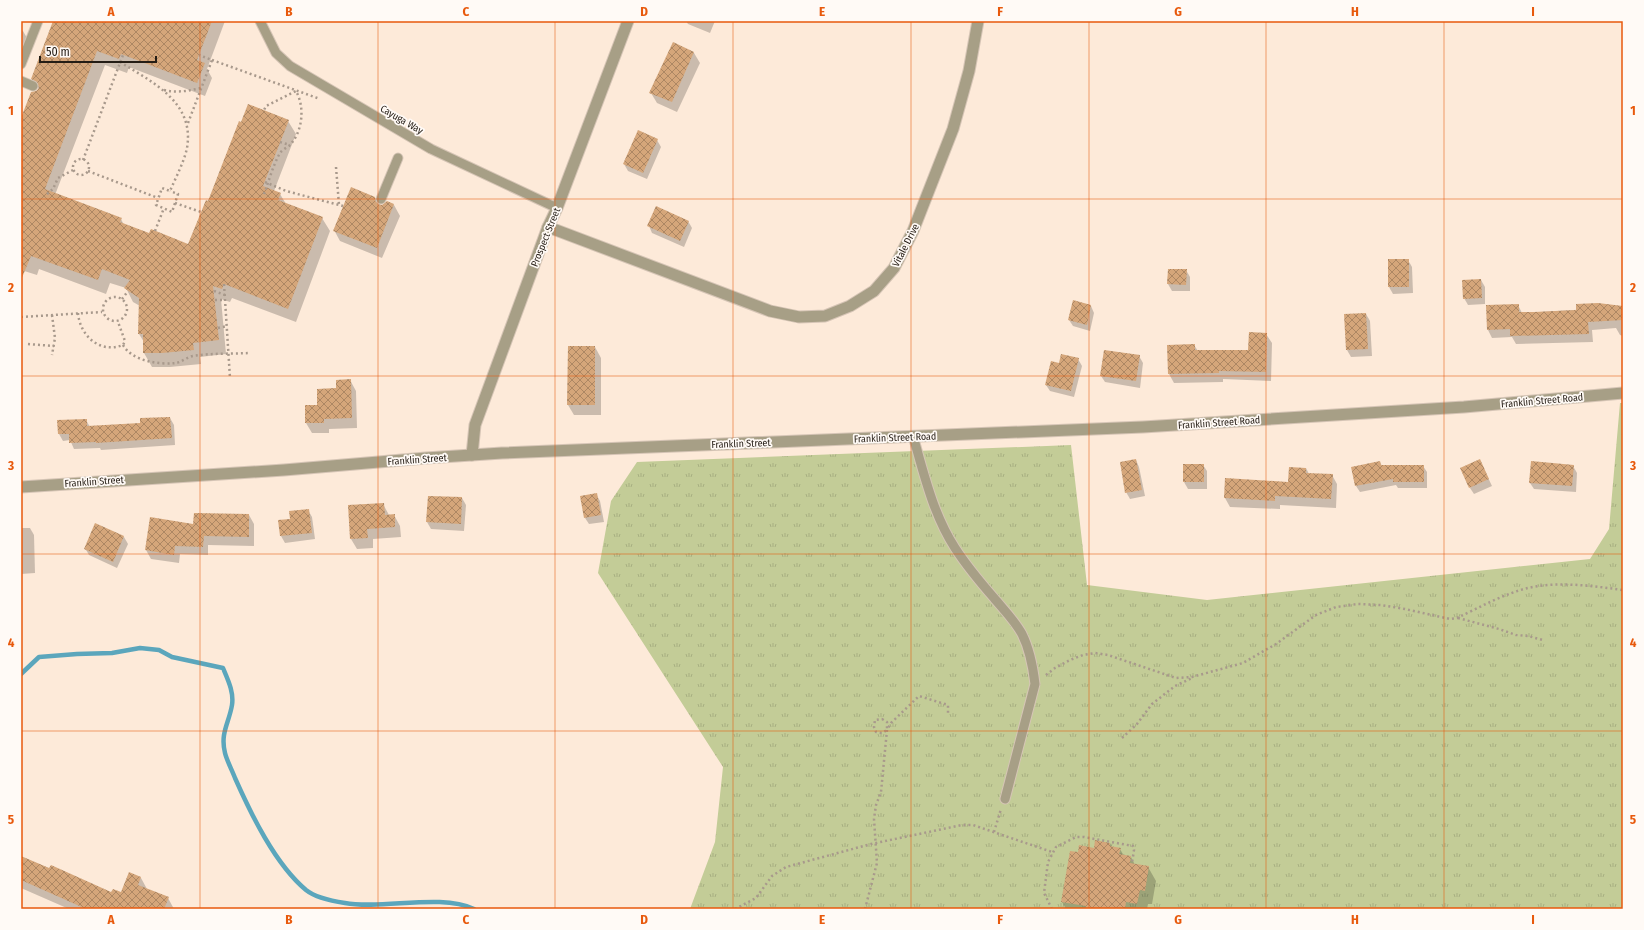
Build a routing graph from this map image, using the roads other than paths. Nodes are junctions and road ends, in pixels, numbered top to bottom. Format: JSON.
{"nodes":[{"id":1,"x":38,"y":21,"type":"edge"},
{"id":2,"x":260,"y":21,"type":"edge"},
{"id":3,"x":628,"y":21,"type":"edge"},
{"id":4,"x":978,"y":21,"type":"edge"},
{"id":5,"x":32,"y":37,"type":"junction"},
{"id":6,"x":21,"y":44,"type":"edge"},
{"id":7,"x":21,"y":64,"type":"edge"},
{"id":8,"x":21,"y":81,"type":"edge"},
{"id":9,"x":33,"y":86,"type":"dead end"},
{"id":10,"x":398,"y":158,"type":"dead end"},
{"id":11,"x":381,"y":199,"type":"dead end"},
{"id":12,"x":557,"y":208,"type":"junction"},
{"id":13,"x":548,"y":227,"type":"junction"},
{"id":14,"x":1623,"y":393,"type":"edge"},
{"id":15,"x":913,"y":436,"type":"junction"},
{"id":16,"x":814,"y":440,"type":"joint"},
{"id":17,"x":472,"y":455,"type":"junction"},
{"id":18,"x":21,"y":487,"type":"edge"},
{"id":19,"x":1004,"y":799,"type":"road end"}],
"edges":[{"from":1,"to":5,"type":"lane"},
{"from":2,"to":12,"type":"lane","name":"Cayuga Way"},
{"from":3,"to":12,"type":"street","name":"Prospect Street"},
{"from":4,"to":13,"type":"street","name":"Vitale Drive"},
{"from":5,"to":6,"type":"lane"},
{"from":5,"to":7,"type":"lane"},
{"from":8,"to":9,"type":"lane"},
{"from":10,"to":11,"type":"lane"},
{"from":12,"to":13,"type":"street","name":"Prospect Street"},
{"from":13,"to":17,"type":"street","name":"Prospect Street"},
{"from":14,"to":15,"type":"street","name":"Franklin Street Road"},
{"from":15,"to":16,"type":"street","name":"Franklin Street Road"},
{"from":15,"to":19,"type":"lane"},
{"from":16,"to":17,"type":"street","name":"Franklin Street"},
{"from":17,"to":18,"type":"street","name":"Franklin Street"}]}
